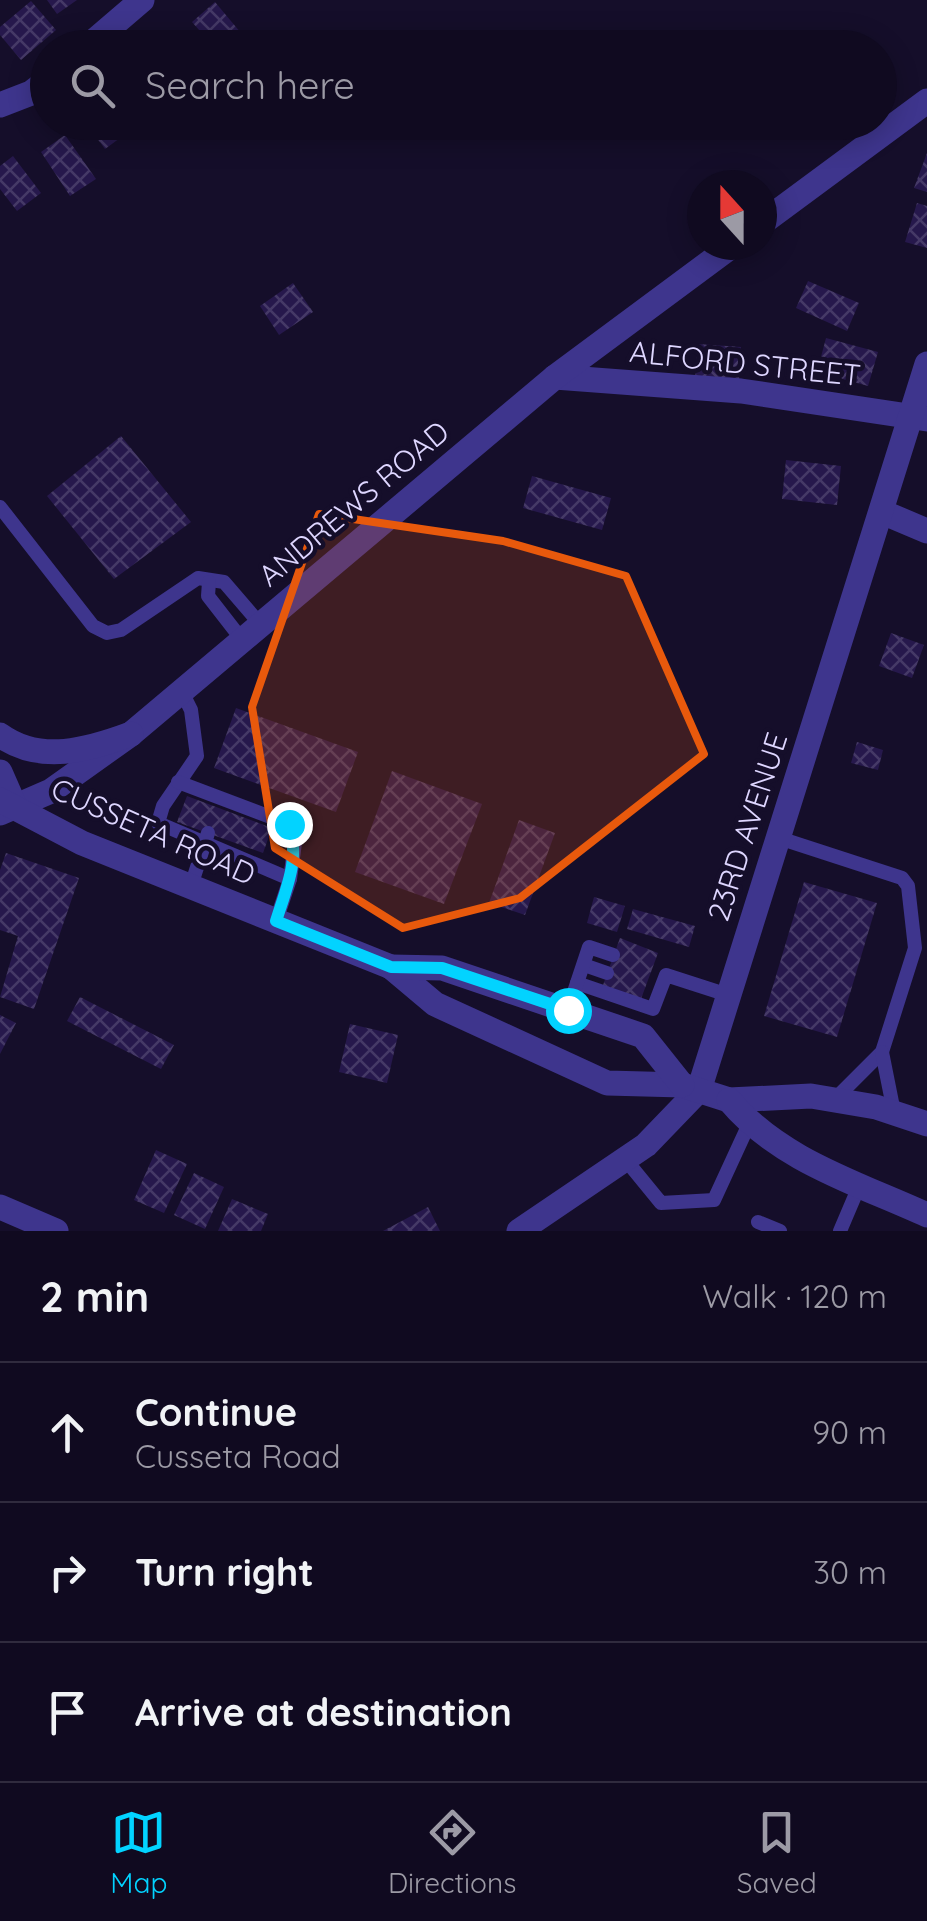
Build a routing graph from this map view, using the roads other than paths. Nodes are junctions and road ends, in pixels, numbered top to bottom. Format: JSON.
{"nodes":[{"id":1,"x":142,"y":0,"type":"edge"},
{"id":2,"x":107,"y":30,"type":"edge"},
{"id":3,"x":30,"y":93,"type":"edge"},
{"id":4,"x":927,"y":101,"type":"edge"},
{"id":5,"x":0,"y":104,"type":"edge"},
{"id":6,"x":897,"y":123,"type":"edge"},
{"id":7,"x":875,"y":140,"type":"edge"},
{"id":8,"x":777,"y":213,"type":"edge"},
{"id":9,"x":713,"y":260,"type":"edge"},
{"id":10,"x":927,"y":364,"type":"edge"},
{"id":11,"x":556,"y":377,"type":"junction"},
{"id":12,"x":918,"y":417,"type":"edge"},
{"id":13,"x":0,"y":507,"type":"edge"},
{"id":14,"x":882,"y":512,"type":"junction"},
{"id":15,"x":927,"y":530,"type":"edge"},
{"id":16,"x":209,"y":582,"type":"junction"},
{"id":17,"x":252,"y":633,"type":"junction"},
{"id":18,"x":182,"y":692,"type":"junction"},
{"id":19,"x":131,"y":734,"type":"junction"},
{"id":20,"x":0,"y":735,"type":"edge"},
{"id":21,"x":0,"y":772,"type":"edge"},
{"id":22,"x":178,"y":782,"type":"junction"},
{"id":23,"x":5,"y":806,"type":"edge"},
{"id":24,"x":206,"y":838,"type":"junction"},
{"id":25,"x":778,"y":838,"type":"junction"},
{"id":26,"x":290,"y":879,"type":"junction"},
{"id":27,"x":191,"y":886,"type":"junction"},
{"id":28,"x":276,"y":921,"type":"junction"},
{"id":29,"x":613,"y":956,"type":"dead end"},
{"id":30,"x":584,"y":966,"type":"junction"},
{"id":31,"x":391,"y":967,"type":"junction"},
{"id":32,"x":607,"y":973,"type":"dead end"},
{"id":33,"x":577,"y":983,"type":"junction"},
{"id":34,"x":728,"y":996,"type":"junction"},
{"id":35,"x":568,"y":1010,"type":"junction"},
{"id":36,"x":882,"y":1052,"type":"junction"},
{"id":37,"x":690,"y":1087,"type":"junction"},
{"id":38,"x":729,"y":1100,"type":"junction"},
{"id":39,"x":834,"y":1100,"type":"junction"},
{"id":40,"x":894,"y":1112,"type":"junction"},
{"id":41,"x":749,"y":1124,"type":"junction"},
{"id":42,"x":927,"y":1124,"type":"edge"},
{"id":43,"x":625,"y":1159,"type":"junction"},
{"id":44,"x":860,"y":1184,"type":"junction"},
{"id":45,"x":0,"y":1208,"type":"edge"},
{"id":46,"x":927,"y":1215,"type":"edge"},
{"id":47,"x":758,"y":1222,"type":"dead end"},
{"id":48,"x":56,"y":1231,"type":"edge"},
{"id":49,"x":519,"y":1231,"type":"edge"},
{"id":50,"x":780,"y":1231,"type":"edge"},
{"id":51,"x":840,"y":1231,"type":"edge"}],
"edges":[{"from":1,"to":2,"type":"street"},
{"from":3,"to":5,"type":"street"},
{"from":4,"to":6,"type":"street"},
{"from":7,"to":8,"type":"street"},
{"from":9,"to":11,"type":"street","name":"ANDREWS ROAD"},
{"from":10,"to":12,"type":"street","name":"23RD AVENUE"},
{"from":11,"to":12,"type":"street","name":"ALFORD STREET"},
{"from":11,"to":17,"type":"street","name":"ANDREWS ROAD"},
{"from":12,"to":14,"type":"street","name":"23RD AVENUE"},
{"from":13,"to":16,"type":"lane"},
{"from":14,"to":15,"type":"street"},
{"from":14,"to":25,"type":"street","name":"23RD AVENUE"},
{"from":16,"to":17,"type":"lane"},
{"from":16,"to":17,"type":"lane"},
{"from":17,"to":18,"type":"street","name":"ANDREWS ROAD"},
{"from":18,"to":19,"type":"street","name":"ANDREWS ROAD"},
{"from":18,"to":22,"type":"lane"},
{"from":19,"to":20,"type":"street"},
{"from":19,"to":23,"type":"street","name":"ANDREWS ROAD"},
{"from":21,"to":23,"type":"street"},
{"from":22,"to":24,"type":"lane"},
{"from":22,"to":26,"type":"lane"},
{"from":23,"to":27,"type":"street","name":"CUSSETA ROAD"},
{"from":24,"to":26,"type":"lane"},
{"from":24,"to":27,"type":"lane"},
{"from":25,"to":34,"type":"street","name":"23RD AVENUE"},
{"from":25,"to":36,"type":"lane"},
{"from":26,"to":28,"type":"lane"},
{"from":27,"to":28,"type":"street","name":"CUSSETA ROAD"},
{"from":28,"to":31,"type":"street","name":"CUSSETA ROAD"},
{"from":29,"to":30,"type":"lane"},
{"from":30,"to":32,"type":"lane"},
{"from":30,"to":33,"type":"lane"},
{"from":31,"to":35,"type":"street","name":"CUSSETA ROAD"},
{"from":31,"to":37,"type":"street","name":"CUSSETA ROAD"},
{"from":33,"to":34,"type":"lane"},
{"from":33,"to":35,"type":"lane"},
{"from":34,"to":37,"type":"street","name":"23RD AVENUE"},
{"from":35,"to":37,"type":"street","name":"CUSSETA ROAD"},
{"from":36,"to":39,"type":"lane"},
{"from":36,"to":40,"type":"lane"},
{"from":37,"to":38,"type":"street","name":"CUSSETA ROAD"},
{"from":37,"to":43,"type":"street","name":"23RD AVENUE"},
{"from":38,"to":39,"type":"street","name":"CUSSETA ROAD"},
{"from":38,"to":41,"type":"street"},
{"from":39,"to":40,"type":"street","name":"CUSSETA ROAD"},
{"from":40,"to":42,"type":"street","name":"CUSSETA ROAD"},
{"from":41,"to":43,"type":"lane"},
{"from":41,"to":44,"type":"street"},
{"from":43,"to":49,"type":"street","name":"23RD AVENUE"},
{"from":44,"to":46,"type":"street"},
{"from":44,"to":51,"type":"lane"},
{"from":45,"to":48,"type":"street"},
{"from":47,"to":50,"type":"lane"}]}
